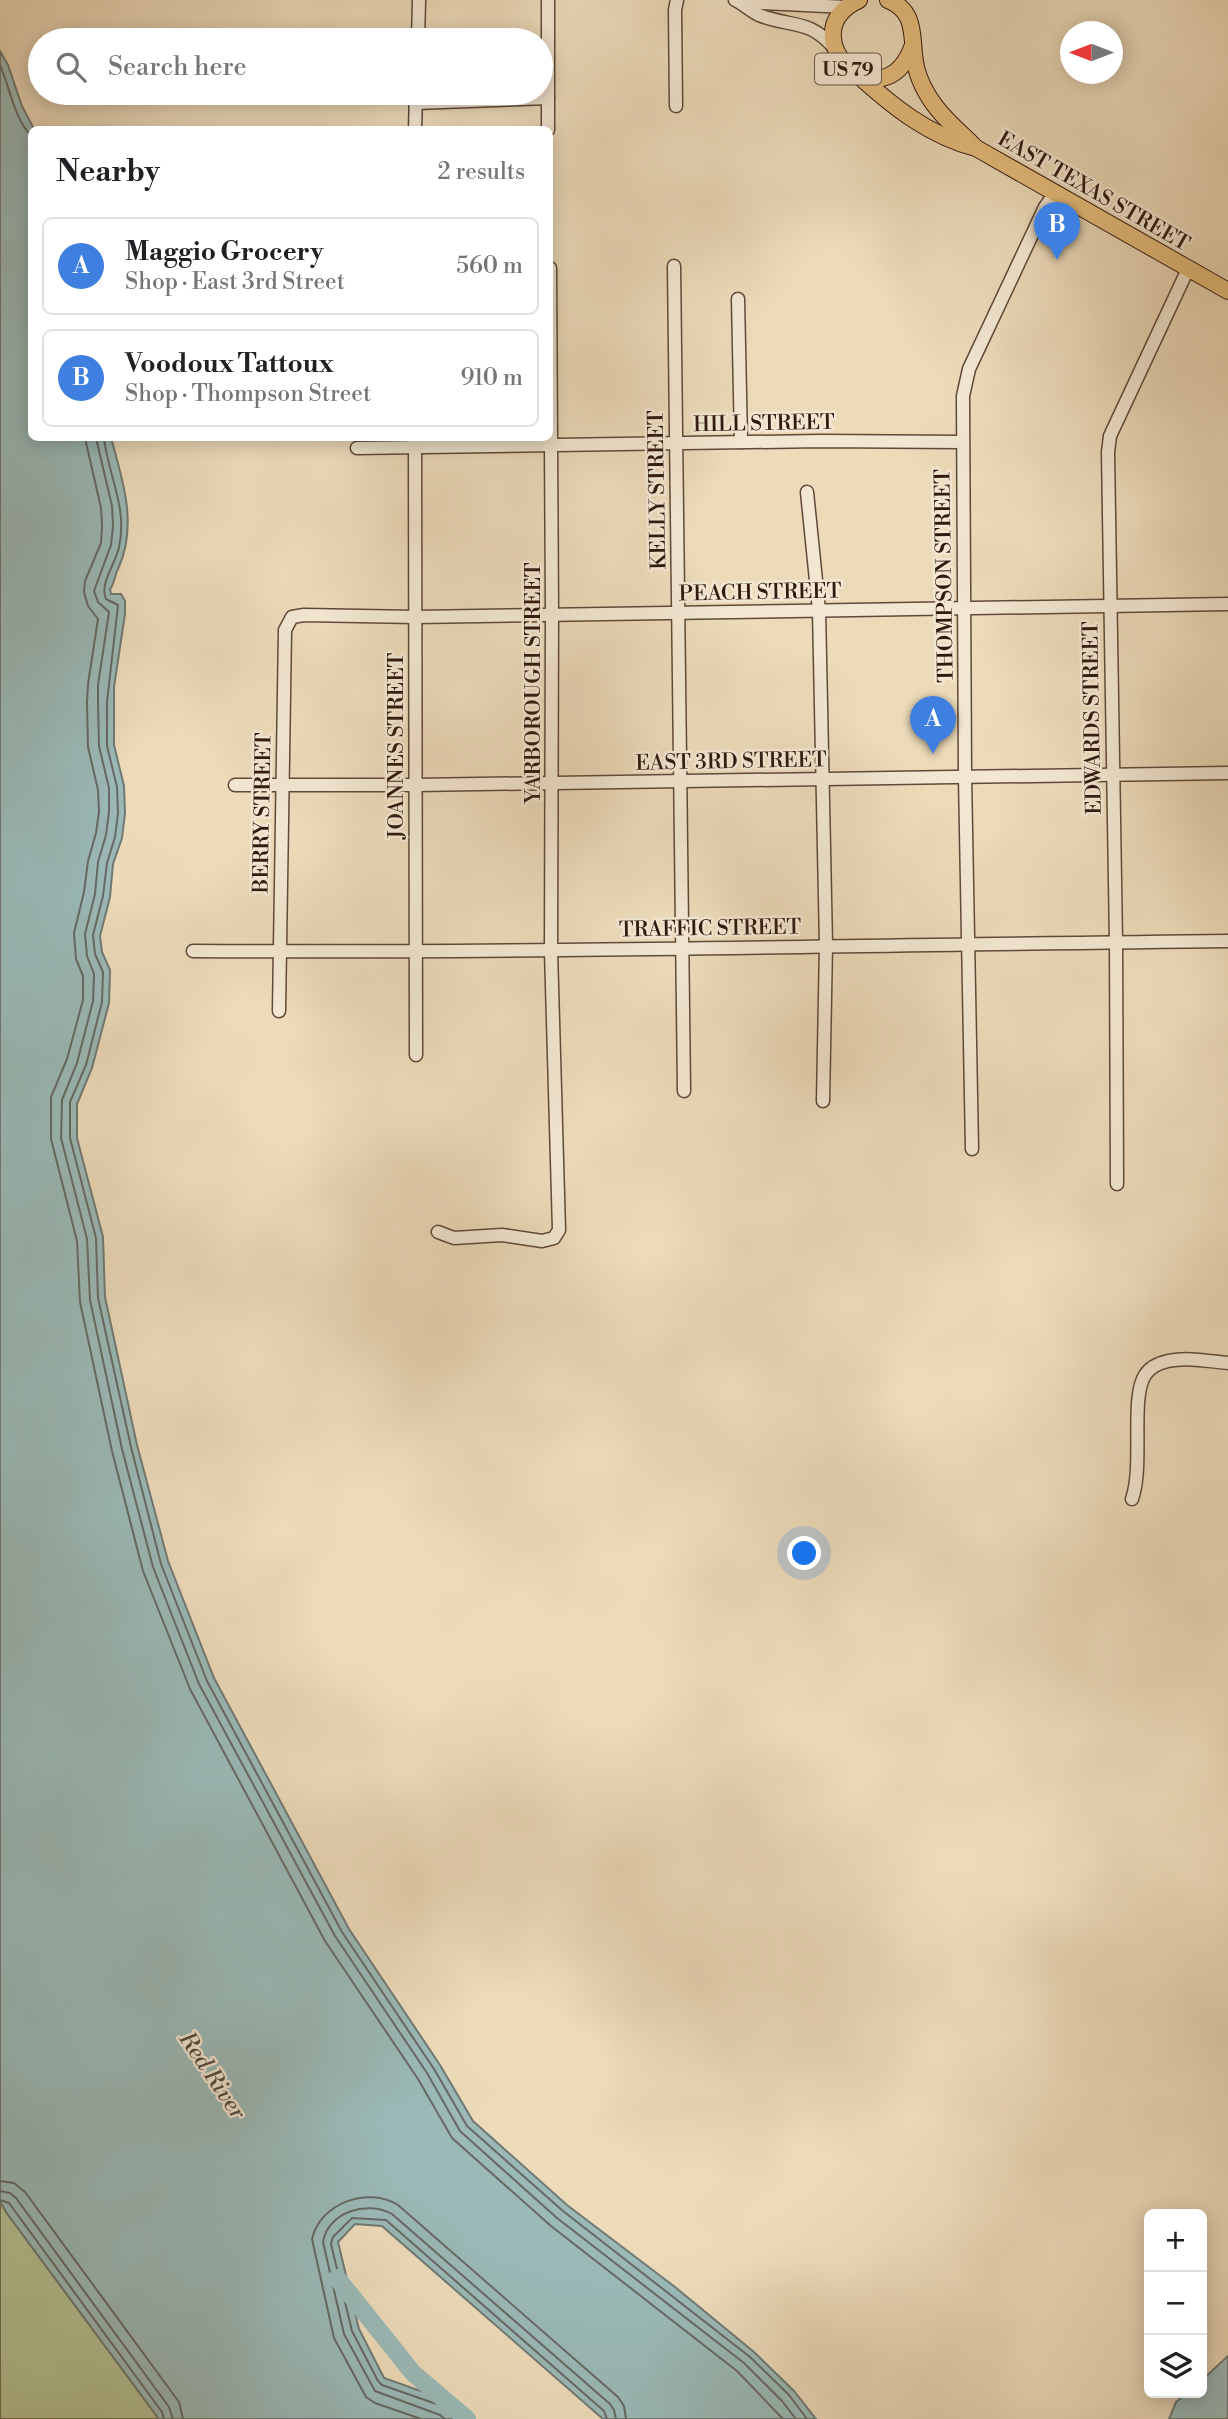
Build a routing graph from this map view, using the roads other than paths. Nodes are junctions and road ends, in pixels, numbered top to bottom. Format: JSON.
{"nodes":[{"id":1,"x":419,"y":0,"type":"edge"},
{"id":2,"x":548,"y":0,"type":"edge"},
{"id":3,"x":677,"y":0,"type":"edge"},
{"id":4,"x":738,"y":1,"type":"edge"},
{"id":5,"x":853,"y":3,"type":"edge"},
{"id":6,"x":896,"y":3,"type":"edge"},
{"id":7,"x":418,"y":28,"type":"edge"},
{"id":8,"x":548,"y":28,"type":"edge"},
{"id":9,"x":913,"y":45,"type":"junction"},
{"id":10,"x":835,"y":50,"type":"junction"},
{"id":11,"x":856,"y":74,"type":"junction"},
{"id":12,"x":415,"y":105,"type":"edge"},
{"id":13,"x":548,"y":105,"type":"edge"},
{"id":14,"x":676,"y":106,"type":"dead end"},
{"id":15,"x":415,"y":126,"type":"edge"},
{"id":16,"x":548,"y":126,"type":"edge"},
{"id":17,"x":976,"y":148,"type":"junction"},
{"id":18,"x":1056,"y":192,"type":"junction"},
{"id":19,"x":674,"y":266,"type":"dead end"},
{"id":20,"x":1188,"y":269,"type":"junction"},
{"id":21,"x":1228,"y":291,"type":"edge"},
{"id":22,"x":738,"y":299,"type":"dead end"},
{"id":23,"x":551,"y":441,"type":"edge"},
{"id":24,"x":741,"y":442,"type":"junction"},
{"id":25,"x":962,"y":442,"type":"junction"},
{"id":26,"x":415,"y":443,"type":"edge"},
{"id":27,"x":675,"y":443,"type":"junction"},
{"id":28,"x":551,"y":445,"type":"junction"},
{"id":29,"x":357,"y":448,"type":"dead end"},
{"id":30,"x":807,"y":492,"type":"dead end"},
{"id":31,"x":1228,"y":604,"type":"edge"},
{"id":32,"x":1109,"y":605,"type":"junction"},
{"id":33,"x":963,"y":608,"type":"junction"},
{"id":34,"x":819,"y":610,"type":"junction"},
{"id":35,"x":677,"y":612,"type":"junction"},
{"id":36,"x":552,"y":613,"type":"junction"},
{"id":37,"x":292,"y":617,"type":"joint"},
{"id":38,"x":416,"y":617,"type":"junction"},
{"id":39,"x":1228,"y":773,"type":"edge"},
{"id":40,"x":1113,"y":774,"type":"junction"},
{"id":41,"x":965,"y":777,"type":"junction"},
{"id":42,"x":823,"y":779,"type":"junction"},
{"id":43,"x":679,"y":782,"type":"junction"},
{"id":44,"x":552,"y":783,"type":"junction"},
{"id":45,"x":235,"y":785,"type":"dead end"},
{"id":46,"x":282,"y":785,"type":"junction"},
{"id":47,"x":415,"y":785,"type":"junction"},
{"id":48,"x":1116,"y":942,"type":"junction"},
{"id":49,"x":1228,"y":942,"type":"edge"},
{"id":50,"x":826,"y":945,"type":"junction"},
{"id":51,"x":969,"y":945,"type":"junction"},
{"id":52,"x":682,"y":948,"type":"junction"},
{"id":53,"x":193,"y":951,"type":"dead end"},
{"id":54,"x":416,"y":951,"type":"junction"},
{"id":55,"x":551,"y":951,"type":"junction"},
{"id":56,"x":279,"y":952,"type":"junction"},
{"id":57,"x":279,"y":1011,"type":"dead end"},
{"id":58,"x":416,"y":1055,"type":"dead end"},
{"id":59,"x":684,"y":1091,"type":"dead end"},
{"id":60,"x":823,"y":1101,"type":"dead end"},
{"id":61,"x":972,"y":1149,"type":"dead end"},
{"id":62,"x":1117,"y":1184,"type":"dead end"},
{"id":63,"x":438,"y":1232,"type":"dead end"},
{"id":64,"x":1228,"y":1363,"type":"edge"},
{"id":65,"x":1132,"y":1499,"type":"dead end"}],
"edges":[{"from":1,"to":7,"type":"street"},
{"from":2,"to":8,"type":"street"},
{"from":3,"to":14,"type":"street"},
{"from":4,"to":5,"type":"street"},
{"from":4,"to":10,"type":"street"},
{"from":5,"to":10,"type":"main road","number":"US 79"},
{"from":6,"to":9,"type":"main road","name":"EAST TEXAS STREET","number":"US 79"},
{"from":9,"to":11,"type":"main road","number":"US 79"},
{"from":9,"to":17,"type":"main road","name":"EAST TEXAS STREET","number":"US 79"},
{"from":10,"to":11,"type":"main road","name":"EAST TEXAS STREET","number":"US 79"},
{"from":11,"to":17,"type":"main road","name":"EAST TEXAS STREET","number":"US 79"},
{"from":12,"to":15,"type":"street"},
{"from":13,"to":16,"type":"street"},
{"from":17,"to":18,"type":"main road","name":"EAST TEXAS STREET","number":"US 79"},
{"from":18,"to":20,"type":"main road","name":"EAST TEXAS STREET","number":"US 79"},
{"from":18,"to":25,"type":"street","name":"THOMPSON STREET"},
{"from":19,"to":27,"type":"street","name":"KELLY STREET"},
{"from":20,"to":21,"type":"main road","name":"EAST TEXAS STREET","number":"US 79"},
{"from":20,"to":32,"type":"street","name":"EDWARDS STREET"},
{"from":22,"to":24,"type":"street"},
{"from":23,"to":28,"type":"street","name":"YARBOROUGH STREET"},
{"from":24,"to":25,"type":"street","name":"HILL STREET"},
{"from":24,"to":27,"type":"street","name":"HILL STREET"},
{"from":25,"to":33,"type":"street","name":"THOMPSON STREET"},
{"from":26,"to":28,"type":"street","name":"HILL STREET"},
{"from":26,"to":29,"type":"street","name":"HILL STREET"},
{"from":26,"to":38,"type":"street","name":"JOANNES STREET"},
{"from":27,"to":28,"type":"street","name":"HILL STREET"},
{"from":27,"to":35,"type":"street","name":"KELLY STREET"},
{"from":28,"to":36,"type":"street","name":"YARBOROUGH STREET"},
{"from":30,"to":34,"type":"street"},
{"from":31,"to":32,"type":"street","name":"PEACH STREET"},
{"from":32,"to":33,"type":"street","name":"PEACH STREET"},
{"from":32,"to":40,"type":"street","name":"EDWARDS STREET"},
{"from":33,"to":34,"type":"street","name":"PEACH STREET"},
{"from":33,"to":41,"type":"street","name":"THOMPSON STREET"},
{"from":34,"to":35,"type":"street","name":"PEACH STREET"},
{"from":34,"to":42,"type":"street"},
{"from":35,"to":36,"type":"street","name":"PEACH STREET"},
{"from":35,"to":43,"type":"street","name":"KELLY STREET"},
{"from":36,"to":38,"type":"street","name":"PEACH STREET"},
{"from":36,"to":44,"type":"street","name":"YARBOROUGH STREET"},
{"from":37,"to":38,"type":"street","name":"PEACH STREET"},
{"from":37,"to":46,"type":"street","name":"BERRY STREET"},
{"from":38,"to":47,"type":"street","name":"JOANNES STREET"},
{"from":39,"to":40,"type":"street","name":"EAST 3RD STREET"},
{"from":40,"to":41,"type":"street","name":"EAST 3RD STREET"},
{"from":40,"to":48,"type":"street","name":"EDWARDS STREET"},
{"from":41,"to":42,"type":"street","name":"EAST 3RD STREET"},
{"from":41,"to":51,"type":"street","name":"THOMPSON STREET"},
{"from":42,"to":43,"type":"street","name":"EAST 3RD STREET"},
{"from":42,"to":50,"type":"street"},
{"from":43,"to":44,"type":"street","name":"EAST 3RD STREET"},
{"from":43,"to":52,"type":"street","name":"KELLY STREET"},
{"from":44,"to":47,"type":"street","name":"EAST 3RD STREET"},
{"from":44,"to":55,"type":"street","name":"YARBOROUGH STREET"},
{"from":45,"to":46,"type":"street","name":"EAST 3RD STREET"},
{"from":46,"to":47,"type":"street","name":"EAST 3RD STREET"},
{"from":46,"to":56,"type":"street","name":"BERRY STREET"},
{"from":47,"to":54,"type":"street","name":"JOANNES STREET"},
{"from":48,"to":49,"type":"street","name":"TRAFFIC STREET"},
{"from":48,"to":51,"type":"street","name":"TRAFFIC STREET"},
{"from":48,"to":62,"type":"street","name":"EDWARDS STREET"},
{"from":50,"to":51,"type":"street","name":"TRAFFIC STREET"},
{"from":50,"to":52,"type":"street","name":"TRAFFIC STREET"},
{"from":50,"to":60,"type":"street"},
{"from":51,"to":61,"type":"street","name":"THOMPSON STREET"},
{"from":52,"to":55,"type":"street","name":"TRAFFIC STREET"},
{"from":52,"to":59,"type":"street","name":"KELLY STREET"},
{"from":53,"to":56,"type":"street","name":"TRAFFIC STREET"},
{"from":54,"to":55,"type":"street","name":"TRAFFIC STREET"},
{"from":54,"to":56,"type":"street","name":"TRAFFIC STREET"},
{"from":54,"to":58,"type":"street","name":"JOANNES STREET"},
{"from":55,"to":63,"type":"street","name":"YARBOROUGH STREET"},
{"from":56,"to":57,"type":"street","name":"BERRY STREET"},
{"from":64,"to":65,"type":"street"}]}
